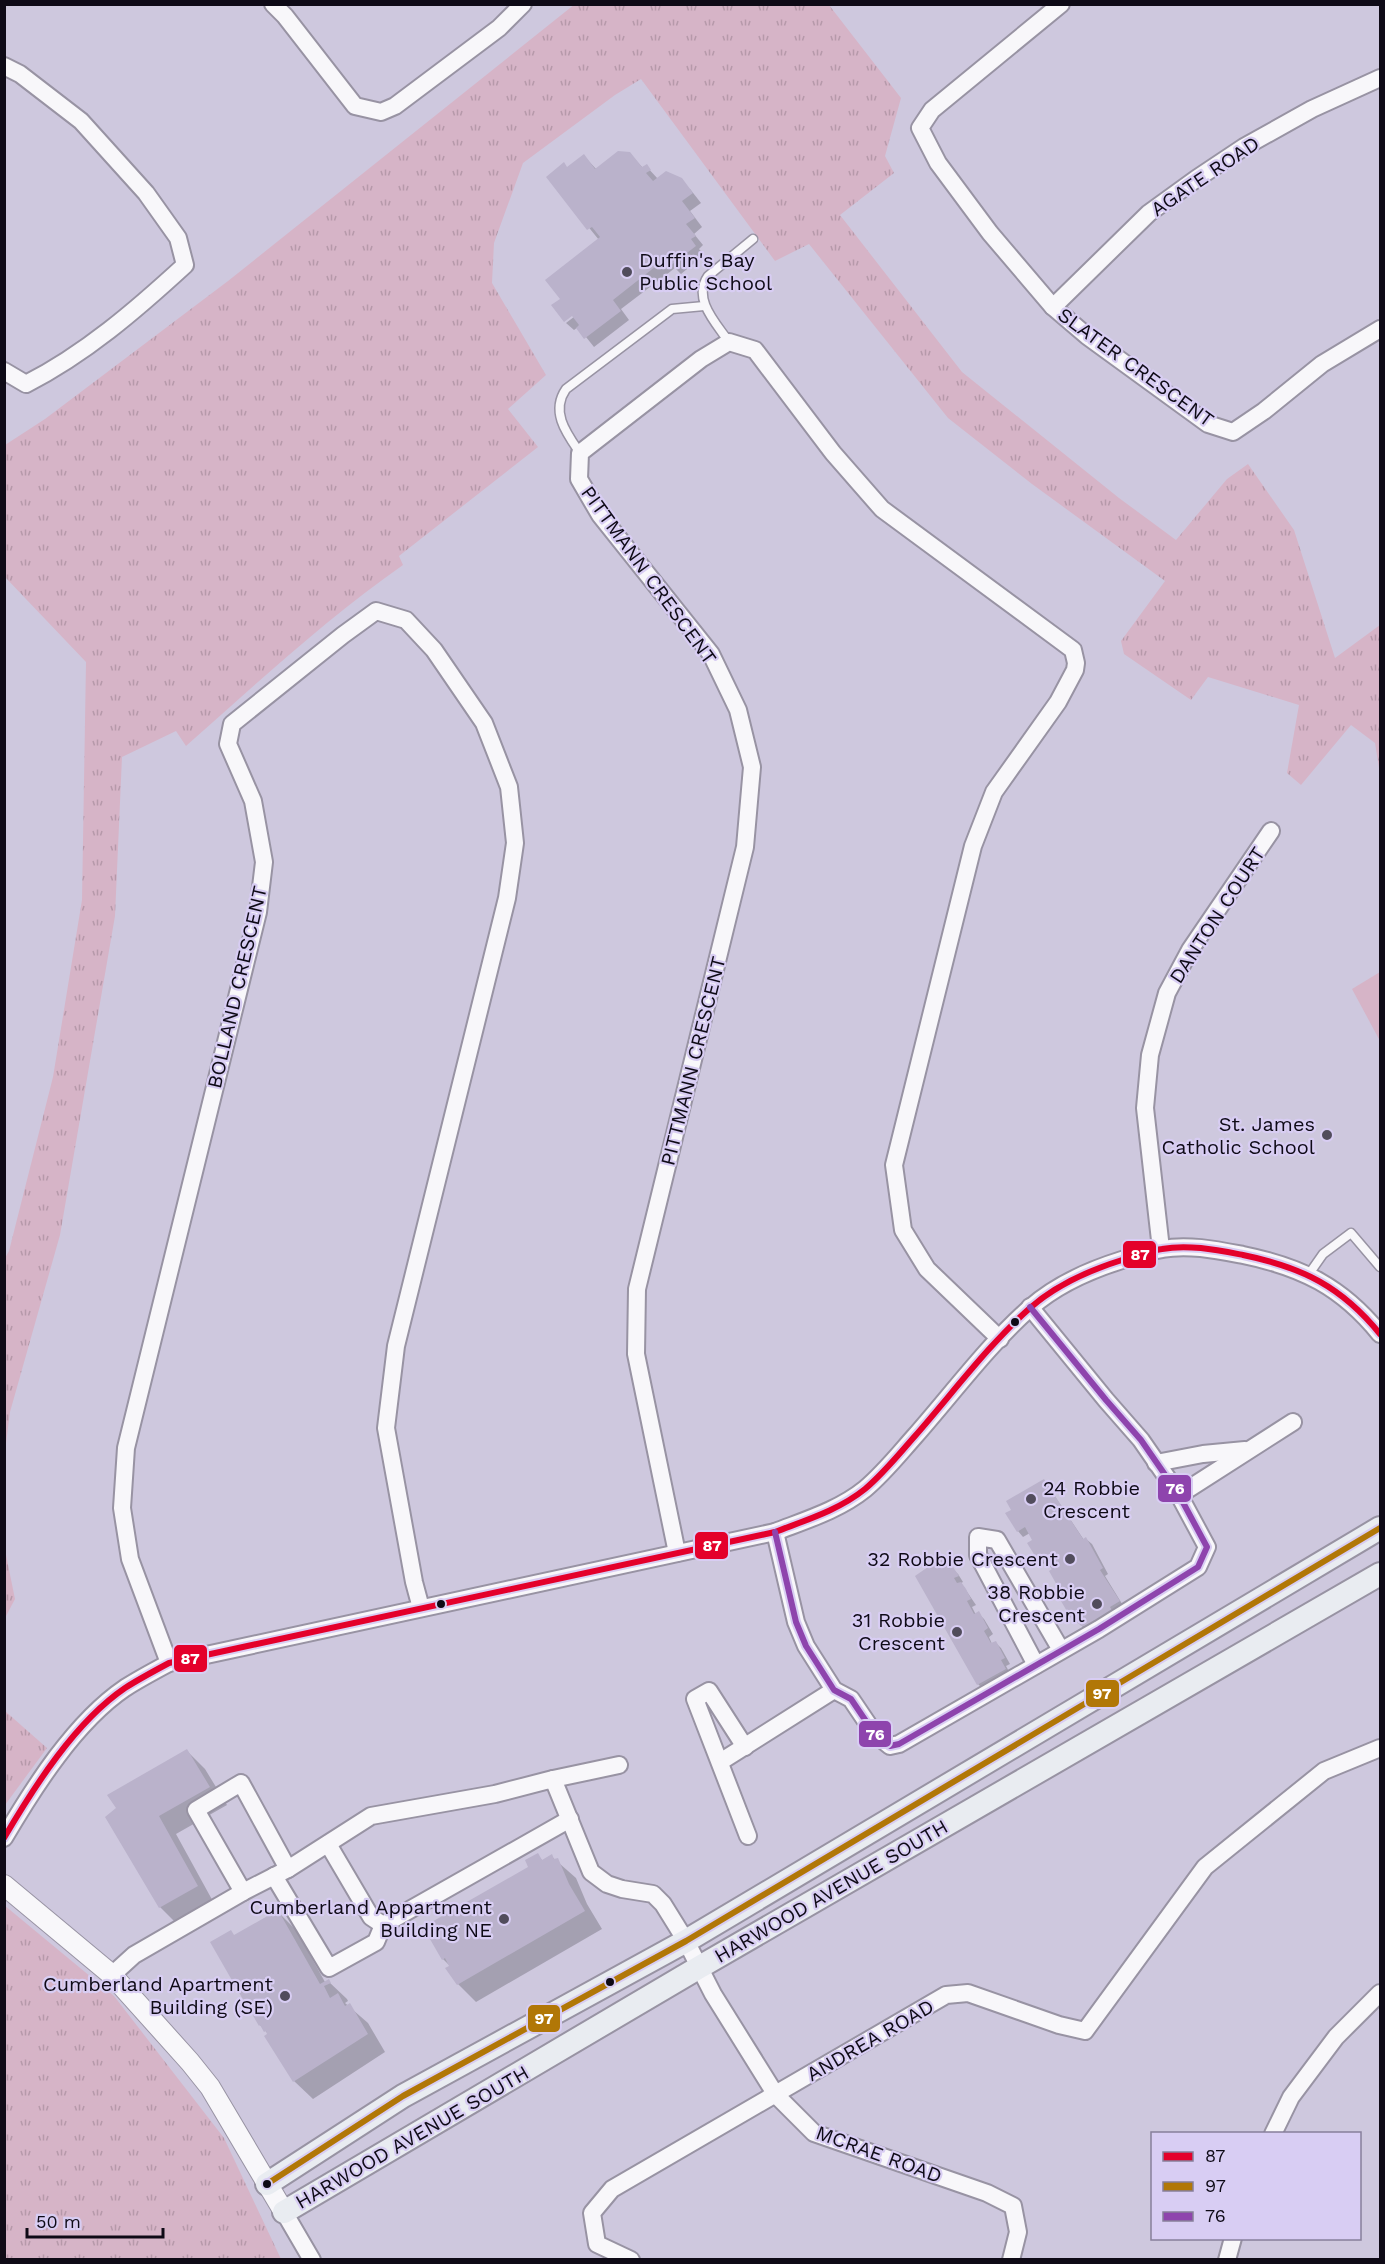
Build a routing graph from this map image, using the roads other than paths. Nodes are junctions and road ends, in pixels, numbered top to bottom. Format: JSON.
{"nodes":[{"id":1,"x":273,"y":4,"type":"edge"},
{"id":2,"x":523,"y":4,"type":"edge"},
{"id":3,"x":1061,"y":4,"type":"edge"},
{"id":4,"x":4,"y":66,"type":"edge"},
{"id":5,"x":1380,"y":78,"type":"edge"},
{"id":6,"x":753,"y":239,"type":"dead end"},
{"id":7,"x":704,"y":306,"type":"junction"},
{"id":8,"x":1053,"y":307,"type":"junction"},
{"id":9,"x":1380,"y":330,"type":"edge"},
{"id":10,"x":729,"y":342,"type":"junction"},
{"id":11,"x":4,"y":371,"type":"edge"},
{"id":12,"x":580,"y":453,"type":"junction"},
{"id":13,"x":1271,"y":831,"type":"dead end"},
{"id":14,"x":1161,"y":1249,"type":"junction"},
{"id":15,"x":1380,"y":1267,"type":"edge"},
{"id":16,"x":1309,"y":1274,"type":"junction"},
{"id":17,"x":1030,"y":1307,"type":"junction"},
{"id":18,"x":1380,"y":1334,"type":"edge"},
{"id":19,"x":1000,"y":1339,"type":"junction"},
{"id":20,"x":1293,"y":1422,"type":"dead end"},
{"id":21,"x":1249,"y":1449,"type":"junction"},
{"id":22,"x":1156,"y":1463,"type":"junction"},
{"id":23,"x":1179,"y":1495,"type":"junction"},
{"id":24,"x":1380,"y":1528,"type":"edge"},
{"id":25,"x":775,"y":1532,"type":"junction"},
{"id":26,"x":677,"y":1553,"type":"junction"},
{"id":27,"x":1380,"y":1574,"type":"edge"},
{"id":28,"x":421,"y":1608,"type":"junction"},
{"id":29,"x":1061,"y":1650,"type":"junction"},
{"id":30,"x":169,"y":1663,"type":"junction"},
{"id":31,"x":1036,"y":1665,"type":"junction"},
{"id":32,"x":834,"y":1690,"type":"junction"},
{"id":33,"x":745,"y":1747,"type":"junction"},
{"id":34,"x":1380,"y":1748,"type":"edge"},
{"id":35,"x":720,"y":1762,"type":"junction"},
{"id":36,"x":619,"y":1765,"type":"dead end"},
{"id":37,"x":553,"y":1779,"type":"junction"},
{"id":38,"x":570,"y":1819,"type":"junction"},
{"id":39,"x":748,"y":1836,"type":"dead end"},
{"id":40,"x":4,"y":1838,"type":"edge"},
{"id":41,"x":328,"y":1844,"type":"junction"},
{"id":42,"x":281,"y":1872,"type":"junction"},
{"id":43,"x":4,"y":1886,"type":"edge"},
{"id":44,"x":243,"y":1892,"type":"junction"},
{"id":45,"x":383,"y":1925,"type":"junction"},
{"id":46,"x":686,"y":1941,"type":"junction"},
{"id":47,"x":698,"y":1968,"type":"junction"},
{"id":48,"x":112,"y":1975,"type":"junction"},
{"id":49,"x":1380,"y":1993,"type":"edge"},
{"id":50,"x":776,"y":2095,"type":"junction"},
{"id":51,"x":1274,"y":2132,"type":"edge"},
{"id":52,"x":267,"y":2184,"type":"junction"},
{"id":53,"x":284,"y":2212,"type":"junction"},
{"id":54,"x":1232,"y":2240,"type":"edge"},
{"id":55,"x":312,"y":2259,"type":"edge"},
{"id":56,"x":631,"y":2259,"type":"edge"},
{"id":57,"x":1011,"y":2259,"type":"edge"},
{"id":58,"x":1227,"y":2259,"type":"edge"}],
"edges":[{"from":1,"to":2,"type":"street"},
{"from":3,"to":8,"type":"street","name":"SLATER CRESCENT"},
{"from":4,"to":11,"type":"street"},
{"from":5,"to":8,"type":"street","name":"AGATE ROAD"},
{"from":6,"to":7,"type":"lane"},
{"from":7,"to":10,"type":"lane"},
{"from":7,"to":12,"type":"lane"},
{"from":8,"to":9,"type":"street","name":"SLATER CRESCENT"},
{"from":10,"to":12,"type":"street"},
{"from":10,"to":19,"type":"street"},
{"from":12,"to":26,"type":"street","name":"PITTMANN CRESCENT"},
{"from":13,"to":14,"type":"street","name":"DANTON COURT"},
{"from":14,"to":16,"type":"street"},
{"from":14,"to":17,"type":"street"},
{"from":15,"to":16,"type":"lane"},
{"from":16,"to":18,"type":"street"},
{"from":17,"to":19,"type":"street"},
{"from":17,"to":22,"type":"street"},
{"from":19,"to":25,"type":"street"},
{"from":20,"to":21,"type":"street"},
{"from":21,"to":22,"type":"street"},
{"from":21,"to":23,"type":"street"},
{"from":22,"to":23,"type":"street"},
{"from":23,"to":29,"type":"street"},
{"from":24,"to":46,"type":"main road","name":"HARWOOD AVENUE SOUTH"},
{"from":25,"to":26,"type":"street"},
{"from":25,"to":32,"type":"street"},
{"from":26,"to":28,"type":"street"},
{"from":27,"to":47,"type":"main road","name":"HARWOOD AVENUE SOUTH"},
{"from":28,"to":30,"type":"street"},
{"from":28,"to":30,"type":"street","name":"BOLLAND CRESCENT"},
{"from":29,"to":31,"type":"street"},
{"from":29,"to":31,"type":"street"},
{"from":30,"to":40,"type":"street"},
{"from":31,"to":32,"type":"street"},
{"from":32,"to":33,"type":"street"},
{"from":33,"to":35,"type":"street"},
{"from":33,"to":35,"type":"street"},
{"from":34,"to":50,"type":"street","name":"ANDREA ROAD"},
{"from":35,"to":39,"type":"street"},
{"from":36,"to":37,"type":"street"},
{"from":37,"to":38,"type":"street","name":"MCRAE ROAD"},
{"from":37,"to":41,"type":"street"},
{"from":38,"to":45,"type":"street"},
{"from":38,"to":46,"type":"street","name":"MCRAE ROAD"},
{"from":41,"to":42,"type":"street"},
{"from":41,"to":45,"type":"street"},
{"from":42,"to":44,"type":"street"},
{"from":42,"to":44,"type":"street"},
{"from":42,"to":45,"type":"street"},
{"from":43,"to":48,"type":"street"},
{"from":44,"to":48,"type":"street"},
{"from":46,"to":47,"type":"street","name":"MCRAE ROAD"},
{"from":46,"to":52,"type":"main road","name":"HARWOOD AVENUE SOUTH"},
{"from":47,"to":50,"type":"street","name":"MCRAE ROAD"},
{"from":47,"to":53,"type":"main road","name":"HARWOOD AVENUE SOUTH"},
{"from":48,"to":52,"type":"street"},
{"from":49,"to":51,"type":"street"},
{"from":50,"to":56,"type":"street","name":"ANDREA ROAD"},
{"from":50,"to":57,"type":"street","name":"MCRAE ROAD"},
{"from":52,"to":53,"type":"street"},
{"from":53,"to":55,"type":"street"},
{"from":54,"to":58,"type":"street"}]}
